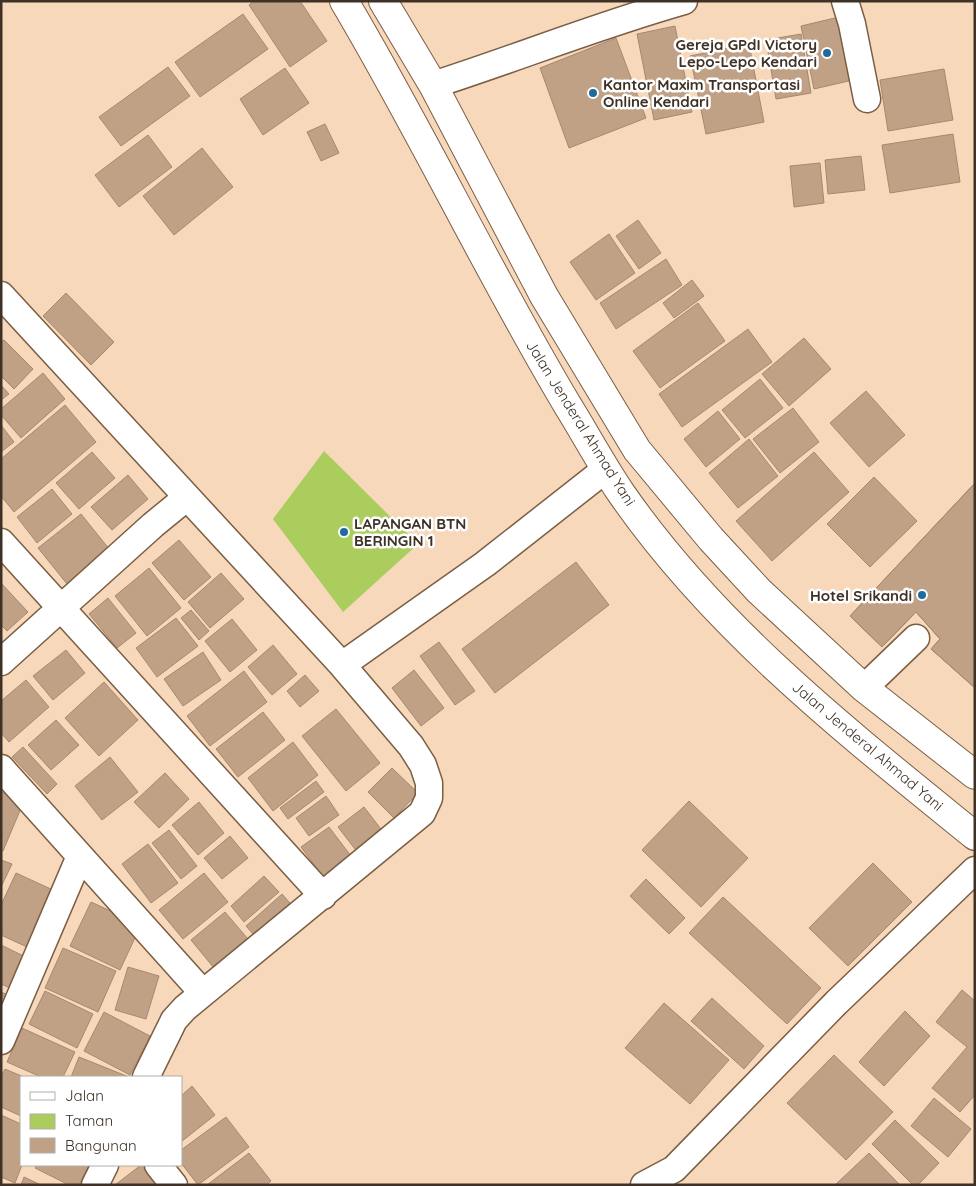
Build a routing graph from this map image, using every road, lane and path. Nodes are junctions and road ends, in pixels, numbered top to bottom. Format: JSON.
{"nodes":[{"id":1,"x":383,"y":1,"type":"edge"},
{"id":2,"x":684,"y":1,"type":"edge"},
{"id":3,"x":844,"y":1,"type":"edge"},
{"id":4,"x":350,"y":10,"type":"edge"},
{"id":5,"x":433,"y":85,"type":"junction"},
{"id":6,"x":868,"y":99,"type":"dead end"},
{"id":7,"x":401,"y":101,"type":"junction"},
{"id":8,"x":1,"y":295,"type":"edge"},
{"id":9,"x":606,"y":469,"type":"junction"},
{"id":10,"x":186,"y":498,"type":"junction"},
{"id":11,"x":1,"y":542,"type":"edge"},
{"id":12,"x":60,"y":608,"type":"junction"},
{"id":13,"x":916,"y":638,"type":"dead end"},
{"id":14,"x":1,"y":662,"type":"edge"},
{"id":15,"x":342,"y":665,"type":"junction"},
{"id":16,"x":864,"y":688,"type":"junction"},
{"id":17,"x":1,"y":768,"type":"edge"},
{"id":18,"x":975,"y":775,"type":"edge"},
{"id":19,"x":975,"y":836,"type":"edge"},
{"id":20,"x":80,"y":856,"type":"junction"},
{"id":21,"x":975,"y":870,"type":"edge"},
{"id":22,"x":322,"y":896,"type":"junction"},
{"id":23,"x":203,"y":993,"type":"junction"},
{"id":24,"x":1,"y":1041,"type":"edge"},
{"id":25,"x":146,"y":1076,"type":"edge"},
{"id":26,"x":104,"y":1166,"type":"edge"},
{"id":27,"x":159,"y":1166,"type":"edge"},
{"id":28,"x":95,"y":1185,"type":"edge"},
{"id":29,"x":174,"y":1185,"type":"edge"},
{"id":30,"x":644,"y":1185,"type":"edge"}],
"edges":[{"from":1,"to":4,"type":"highway"},
{"from":1,"to":5,"type":"highway"},
{"from":2,"to":5,"type":"street"},
{"from":3,"to":6,"type":"street"},
{"from":4,"to":7,"type":"highway","name":"Jalan Jenderal Ahmad Yani"},
{"from":5,"to":7,"type":"highway"},
{"from":5,"to":16,"type":"highway"},
{"from":7,"to":9,"type":"highway","name":"Jalan Jenderal Ahmad Yani"},
{"from":8,"to":10,"type":"street"},
{"from":9,"to":15,"type":"street"},
{"from":9,"to":19,"type":"highway","name":"Jalan Jenderal Ahmad Yani"},
{"from":10,"to":12,"type":"street"},
{"from":10,"to":15,"type":"street"},
{"from":11,"to":12,"type":"street"},
{"from":12,"to":14,"type":"street"},
{"from":12,"to":22,"type":"street"},
{"from":13,"to":16,"type":"street"},
{"from":15,"to":22,"type":"street"},
{"from":16,"to":18,"type":"highway"},
{"from":17,"to":20,"type":"street"},
{"from":20,"to":23,"type":"street"},
{"from":20,"to":24,"type":"street"},
{"from":21,"to":30,"type":"street"},
{"from":22,"to":23,"type":"street"},
{"from":23,"to":25,"type":"street"},
{"from":26,"to":28,"type":"street"},
{"from":27,"to":29,"type":"street"}]}
